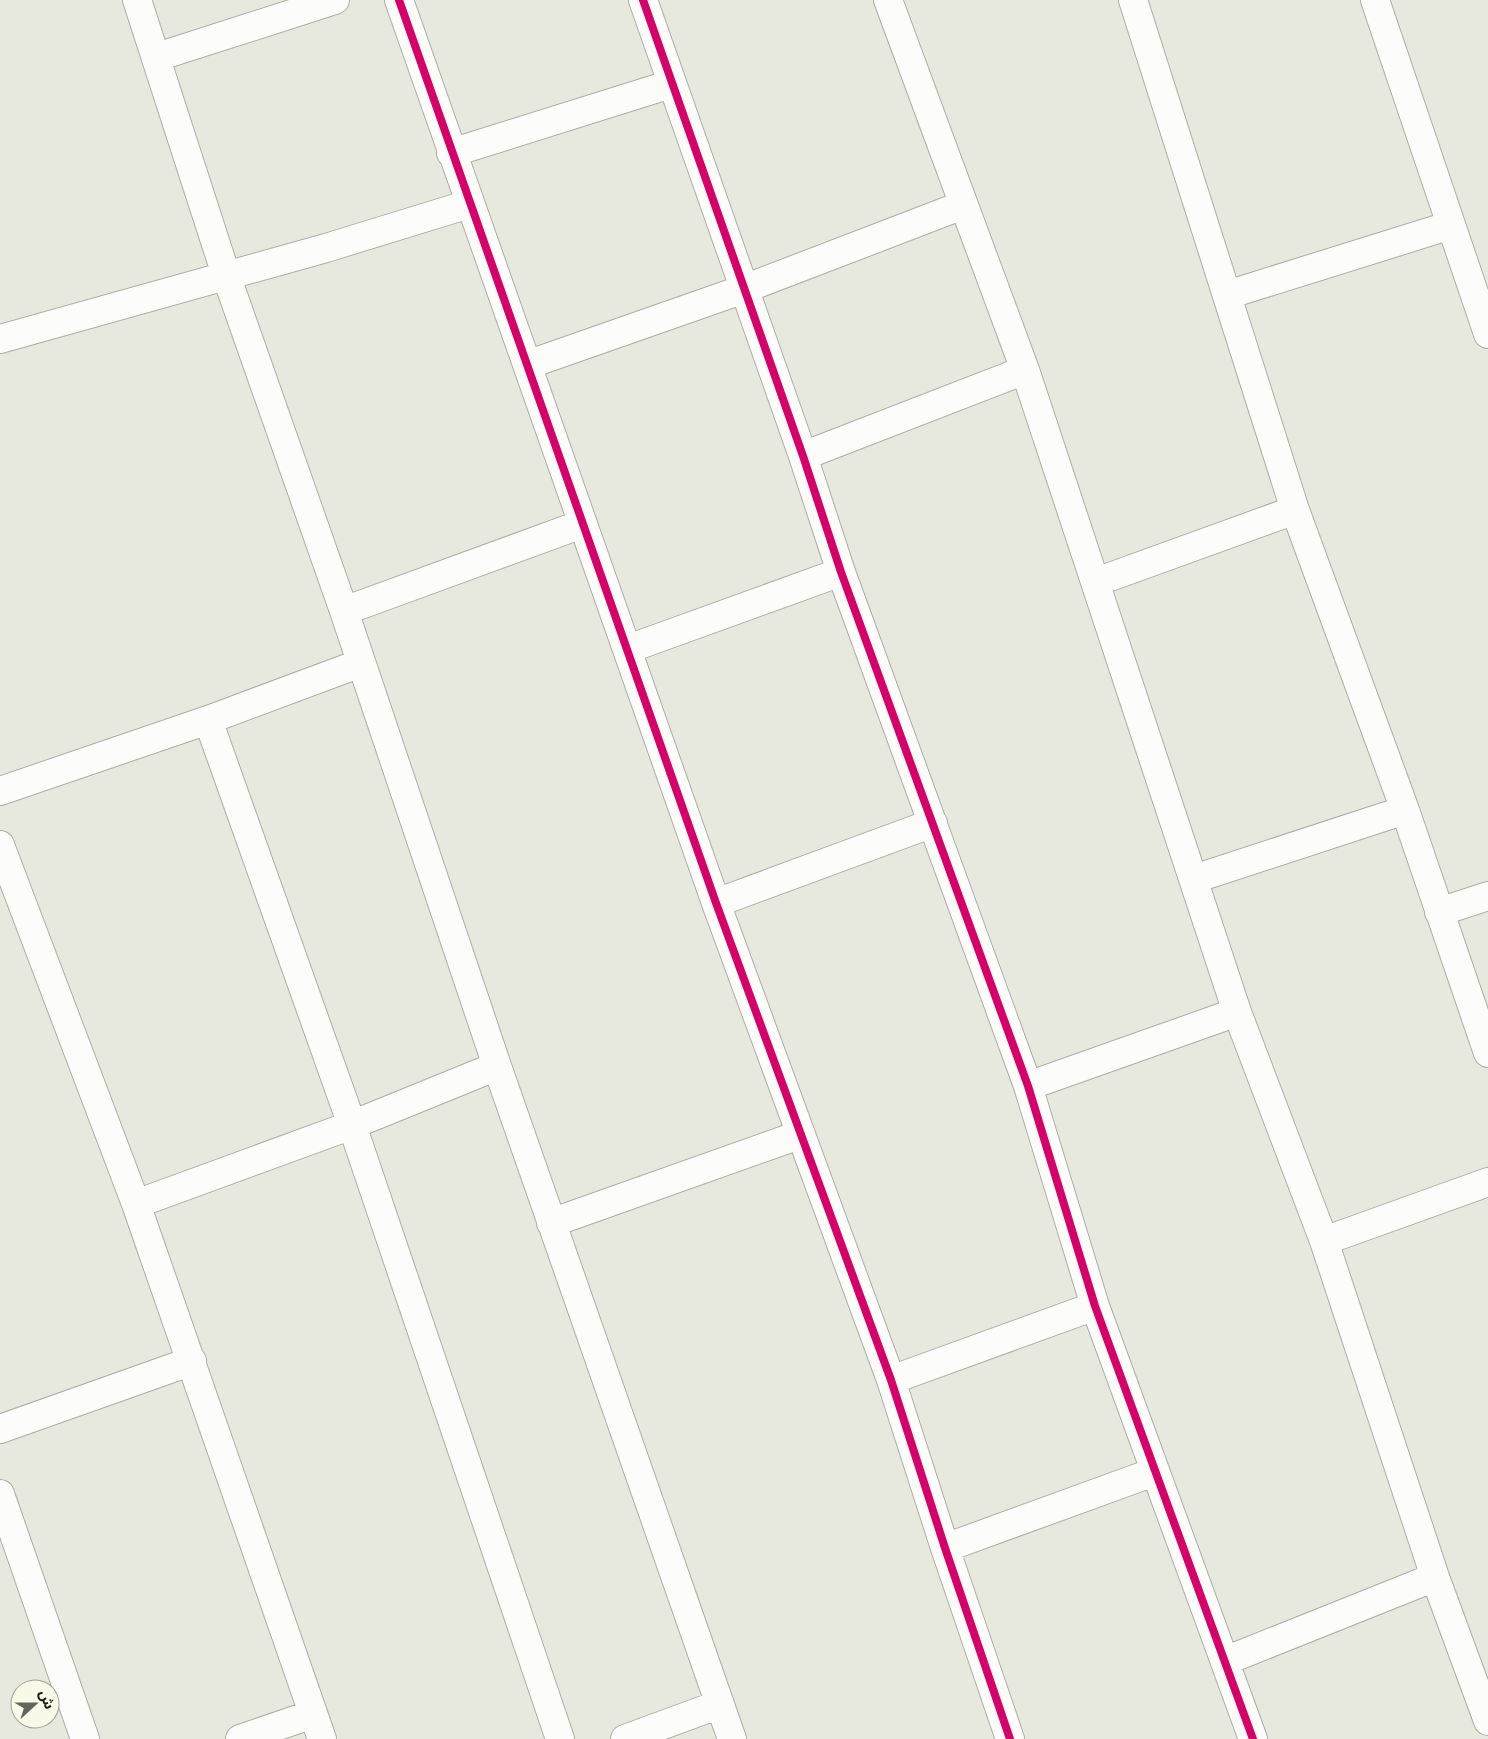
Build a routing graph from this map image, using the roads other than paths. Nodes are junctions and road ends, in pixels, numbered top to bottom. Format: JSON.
{"nodes":[{"id":1,"x":137,"y":0,"type":"edge"},
{"id":2,"x":335,"y":0,"type":"edge"},
{"id":3,"x":399,"y":0,"type":"edge"},
{"id":4,"x":642,"y":0,"type":"edge"},
{"id":5,"x":888,"y":0,"type":"edge"},
{"id":6,"x":1133,"y":0,"type":"edge"},
{"id":7,"x":1375,"y":0,"type":"edge"},
{"id":8,"x":157,"y":57,"type":"junction"},
{"id":9,"x":671,"y":84,"type":"junction"},
{"id":10,"x":451,"y":153,"type":"junction"},
{"id":11,"x":469,"y":204,"type":"junction"},
{"id":12,"x":963,"y":205,"type":"junction"},
{"id":13,"x":1451,"y":225,"type":"junction"},
{"id":14,"x":226,"y":275,"type":"junction"},
{"id":15,"x":744,"y":289,"type":"junction"},
{"id":16,"x":1227,"y":295,"type":"junction"},
{"id":17,"x":1488,"y":334,"type":"edge"},
{"id":18,"x":0,"y":339,"type":"edge"},
{"id":19,"x":527,"y":365,"type":"junction"},
{"id":20,"x":1026,"y":370,"type":"junction"},
{"id":21,"x":803,"y":456,"type":"junction"},
{"id":22,"x":1295,"y":510,"type":"junction"},
{"id":23,"x":582,"y":524,"type":"junction"},
{"id":24,"x":841,"y":572,"type":"junction"},
{"id":25,"x":1096,"y":582,"type":"junction"},
{"id":26,"x":344,"y":611,"type":"junction"},
{"id":27,"x":628,"y":649,"type":"junction"},
{"id":28,"x":361,"y":663,"type":"junction"},
{"id":29,"x":208,"y":720,"type":"junction"},
{"id":30,"x":0,"y":791,"type":"edge"},
{"id":31,"x":1405,"y":810,"type":"junction"},
{"id":32,"x":933,"y":824,"type":"junction"},
{"id":33,"x":0,"y":845,"type":"edge"},
{"id":34,"x":1194,"y":879,"type":"junction"},
{"id":35,"x":1488,"y":896,"type":"edge"},
{"id":36,"x":716,"y":904,"type":"junction"},
{"id":37,"x":1439,"y":912,"type":"junction"},
{"id":38,"x":1237,"y":1012,"type":"junction"},
{"id":39,"x":1488,"y":1053,"type":"edge"},
{"id":40,"x":497,"y":1066,"type":"junction"},
{"id":41,"x":1028,"y":1086,"type":"junction"},
{"id":42,"x":352,"y":1125,"type":"junction"},
{"id":43,"x":800,"y":1135,"type":"junction"},
{"id":44,"x":1488,"y":1182,"type":"edge"},
{"id":45,"x":136,"y":1204,"type":"junction"},
{"id":46,"x":551,"y":1223,"type":"junction"},
{"id":47,"x":1324,"y":1241,"type":"junction"},
{"id":48,"x":1095,"y":1306,"type":"junction"},
{"id":49,"x":192,"y":1361,"type":"junction"},
{"id":50,"x":891,"y":1380,"type":"junction"},
{"id":51,"x":0,"y":1429,"type":"edge"},
{"id":52,"x":1154,"y":1472,"type":"junction"},
{"id":53,"x":0,"y":1494,"type":"edge"},
{"id":54,"x":945,"y":1548,"type":"junction"},
{"id":55,"x":1435,"y":1577,"type":"junction"},
{"id":56,"x":1225,"y":1661,"type":"junction"},
{"id":57,"x":720,"y":1704,"type":"junction"},
{"id":58,"x":1488,"y":1721,"type":"edge"},
{"id":59,"x":318,"y":1727,"type":"edge"},
{"id":60,"x":1007,"y":1738,"type":"edge"},
{"id":61,"x":85,"y":1739,"type":"edge"},
{"id":62,"x":240,"y":1739,"type":"edge"},
{"id":63,"x":560,"y":1739,"type":"edge"},
{"id":64,"x":625,"y":1739,"type":"edge"},
{"id":65,"x":732,"y":1739,"type":"edge"},
{"id":66,"x":1253,"y":1739,"type":"edge"}],
"edges":[{"from":1,"to":8,"type":"street"},
{"from":2,"to":8,"type":"street"},
{"from":3,"to":10,"type":"street"},
{"from":4,"to":9,"type":"street"},
{"from":5,"to":12,"type":"street"},
{"from":6,"to":16,"type":"street"},
{"from":7,"to":13,"type":"street"},
{"from":8,"to":14,"type":"street"},
{"from":9,"to":10,"type":"street"},
{"from":9,"to":15,"type":"street"},
{"from":10,"to":11,"type":"street"},
{"from":11,"to":14,"type":"street"},
{"from":11,"to":19,"type":"street"},
{"from":12,"to":15,"type":"street"},
{"from":12,"to":20,"type":"street"},
{"from":13,"to":16,"type":"street"},
{"from":13,"to":17,"type":"street"},
{"from":14,"to":18,"type":"street"},
{"from":14,"to":26,"type":"street"},
{"from":15,"to":19,"type":"street"},
{"from":15,"to":21,"type":"street"},
{"from":16,"to":22,"type":"street"},
{"from":19,"to":23,"type":"street"},
{"from":20,"to":21,"type":"street"},
{"from":20,"to":25,"type":"street"},
{"from":21,"to":24,"type":"street"},
{"from":22,"to":25,"type":"street"},
{"from":22,"to":31,"type":"street"},
{"from":23,"to":26,"type":"street"},
{"from":23,"to":27,"type":"street"},
{"from":24,"to":27,"type":"street"},
{"from":24,"to":32,"type":"street"},
{"from":25,"to":34,"type":"street"},
{"from":26,"to":28,"type":"street"},
{"from":27,"to":36,"type":"street"},
{"from":28,"to":29,"type":"street"},
{"from":28,"to":40,"type":"street"},
{"from":29,"to":30,"type":"street"},
{"from":29,"to":42,"type":"street"},
{"from":31,"to":34,"type":"street"},
{"from":31,"to":37,"type":"street"},
{"from":32,"to":36,"type":"street"},
{"from":32,"to":41,"type":"street"},
{"from":33,"to":45,"type":"street"},
{"from":34,"to":38,"type":"street"},
{"from":35,"to":37,"type":"street"},
{"from":36,"to":43,"type":"street"},
{"from":37,"to":39,"type":"street"},
{"from":38,"to":41,"type":"street"},
{"from":38,"to":47,"type":"street"},
{"from":40,"to":42,"type":"street"},
{"from":40,"to":46,"type":"street"},
{"from":41,"to":48,"type":"street"},
{"from":42,"to":45,"type":"street"},
{"from":42,"to":63,"type":"street"},
{"from":43,"to":46,"type":"street"},
{"from":43,"to":50,"type":"street"},
{"from":44,"to":47,"type":"street"},
{"from":45,"to":49,"type":"street"},
{"from":46,"to":57,"type":"street"},
{"from":47,"to":55,"type":"street"},
{"from":48,"to":50,"type":"street"},
{"from":48,"to":52,"type":"street"},
{"from":49,"to":51,"type":"street"},
{"from":49,"to":59,"type":"street"},
{"from":50,"to":54,"type":"street"},
{"from":52,"to":54,"type":"street"},
{"from":52,"to":56,"type":"street"},
{"from":53,"to":61,"type":"street"},
{"from":54,"to":60,"type":"street"},
{"from":55,"to":56,"type":"street"},
{"from":55,"to":58,"type":"street"},
{"from":56,"to":66,"type":"street"},
{"from":57,"to":64,"type":"street"},
{"from":57,"to":65,"type":"street"},
{"from":59,"to":62,"type":"street"}]}
